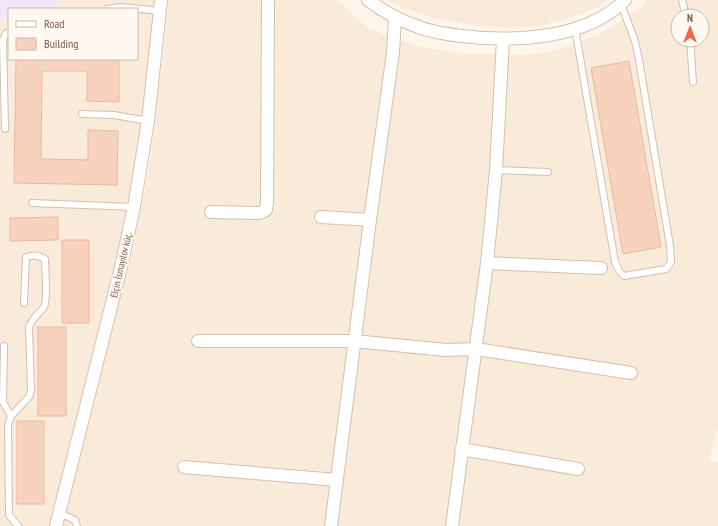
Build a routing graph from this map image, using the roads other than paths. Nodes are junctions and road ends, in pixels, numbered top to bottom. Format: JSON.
{"nodes":[{"id":1,"x":268,"y":0,"type":"edge"},
{"id":2,"x":368,"y":0,"type":"edge"},
{"id":3,"x":623,"y":2,"type":"edge"},
{"id":4,"x":160,"y":5,"type":"edge"},
{"id":5,"x":114,"y":8,"type":"edge"},
{"id":6,"x":395,"y":18,"type":"junction"},
{"id":7,"x":575,"y":28,"type":"junction"},
{"id":8,"x":8,"y":32,"type":"edge"},
{"id":9,"x":503,"y":39,"type":"junction"},
{"id":10,"x":691,"y":48,"type":"edge"},
{"id":11,"x":693,"y":82,"type":"dead end"},
{"id":12,"x":82,"y":114,"type":"dead end"},
{"id":13,"x":148,"y":120,"type":"junction"},
{"id":14,"x":5,"y":129,"type":"dead end"},
{"id":15,"x":496,"y":170,"type":"junction"},
{"id":16,"x":548,"y":172,"type":"dead end"},
{"id":17,"x":32,"y":203,"type":"dead end"},
{"id":18,"x":134,"y":207,"type":"junction"},
{"id":19,"x":211,"y":212,"type":"dead end"},
{"id":20,"x":321,"y":216,"type":"dead end"},
{"id":21,"x":370,"y":220,"type":"junction"},
{"id":22,"x":487,"y":263,"type":"junction"},
{"id":23,"x":601,"y":268,"type":"dead end"},
{"id":24,"x":24,"y":303,"type":"dead end"},
{"id":25,"x":198,"y":341,"type":"dead end"},
{"id":26,"x":354,"y":341,"type":"junction"},
{"id":27,"x":4,"y":346,"type":"dead end"},
{"id":28,"x":476,"y":349,"type":"junction"},
{"id":29,"x":631,"y":373,"type":"dead end"},
{"id":30,"x":11,"y":416,"type":"junction"},
{"id":31,"x":461,"y":449,"type":"junction"},
{"id":32,"x":184,"y":467,"type":"dead end"},
{"id":33,"x":578,"y":469,"type":"dead end"},
{"id":34,"x":337,"y":480,"type":"junction"},
{"id":35,"x":59,"y":513,"type":"junction"},
{"id":36,"x":18,"y":526,"type":"edge"},
{"id":37,"x":56,"y":526,"type":"edge"},
{"id":38,"x":77,"y":526,"type":"edge"},
{"id":39,"x":331,"y":526,"type":"edge"},
{"id":40,"x":452,"y":526,"type":"edge"}],
"edges":[{"from":1,"to":19,"type":"street"},
{"from":2,"to":6,"type":"street"},
{"from":3,"to":7,"type":"street"},
{"from":3,"to":7,"type":"lane"},
{"from":4,"to":5,"type":"lane"},
{"from":4,"to":13,"type":"street","name":"Elçin İsmayılov küç."},
{"from":6,"to":9,"type":"street"},
{"from":6,"to":21,"type":"street"},
{"from":7,"to":9,"type":"street"},
{"from":8,"to":14,"type":"lane"},
{"from":9,"to":15,"type":"street"},
{"from":10,"to":11,"type":"lane"},
{"from":12,"to":13,"type":"lane"},
{"from":13,"to":18,"type":"street","name":"Elçin İsmayılov küç."},
{"from":15,"to":16,"type":"lane"},
{"from":15,"to":22,"type":"street"},
{"from":17,"to":18,"type":"lane"},
{"from":18,"to":35,"type":"street","name":"Elçin İsmayılov küç."},
{"from":20,"to":21,"type":"street"},
{"from":21,"to":26,"type":"street"},
{"from":22,"to":23,"type":"street"},
{"from":22,"to":28,"type":"street"},
{"from":24,"to":30,"type":"lane"},
{"from":25,"to":26,"type":"street"},
{"from":26,"to":28,"type":"street"},
{"from":26,"to":34,"type":"street"},
{"from":27,"to":30,"type":"lane"},
{"from":28,"to":29,"type":"street"},
{"from":28,"to":31,"type":"street"},
{"from":30,"to":36,"type":"lane"},
{"from":31,"to":33,"type":"street"},
{"from":31,"to":40,"type":"street"},
{"from":32,"to":34,"type":"street"},
{"from":34,"to":39,"type":"street"},
{"from":35,"to":37,"type":"street","name":"Elçin İsmayılov küç."},
{"from":35,"to":38,"type":"lane"}]}
